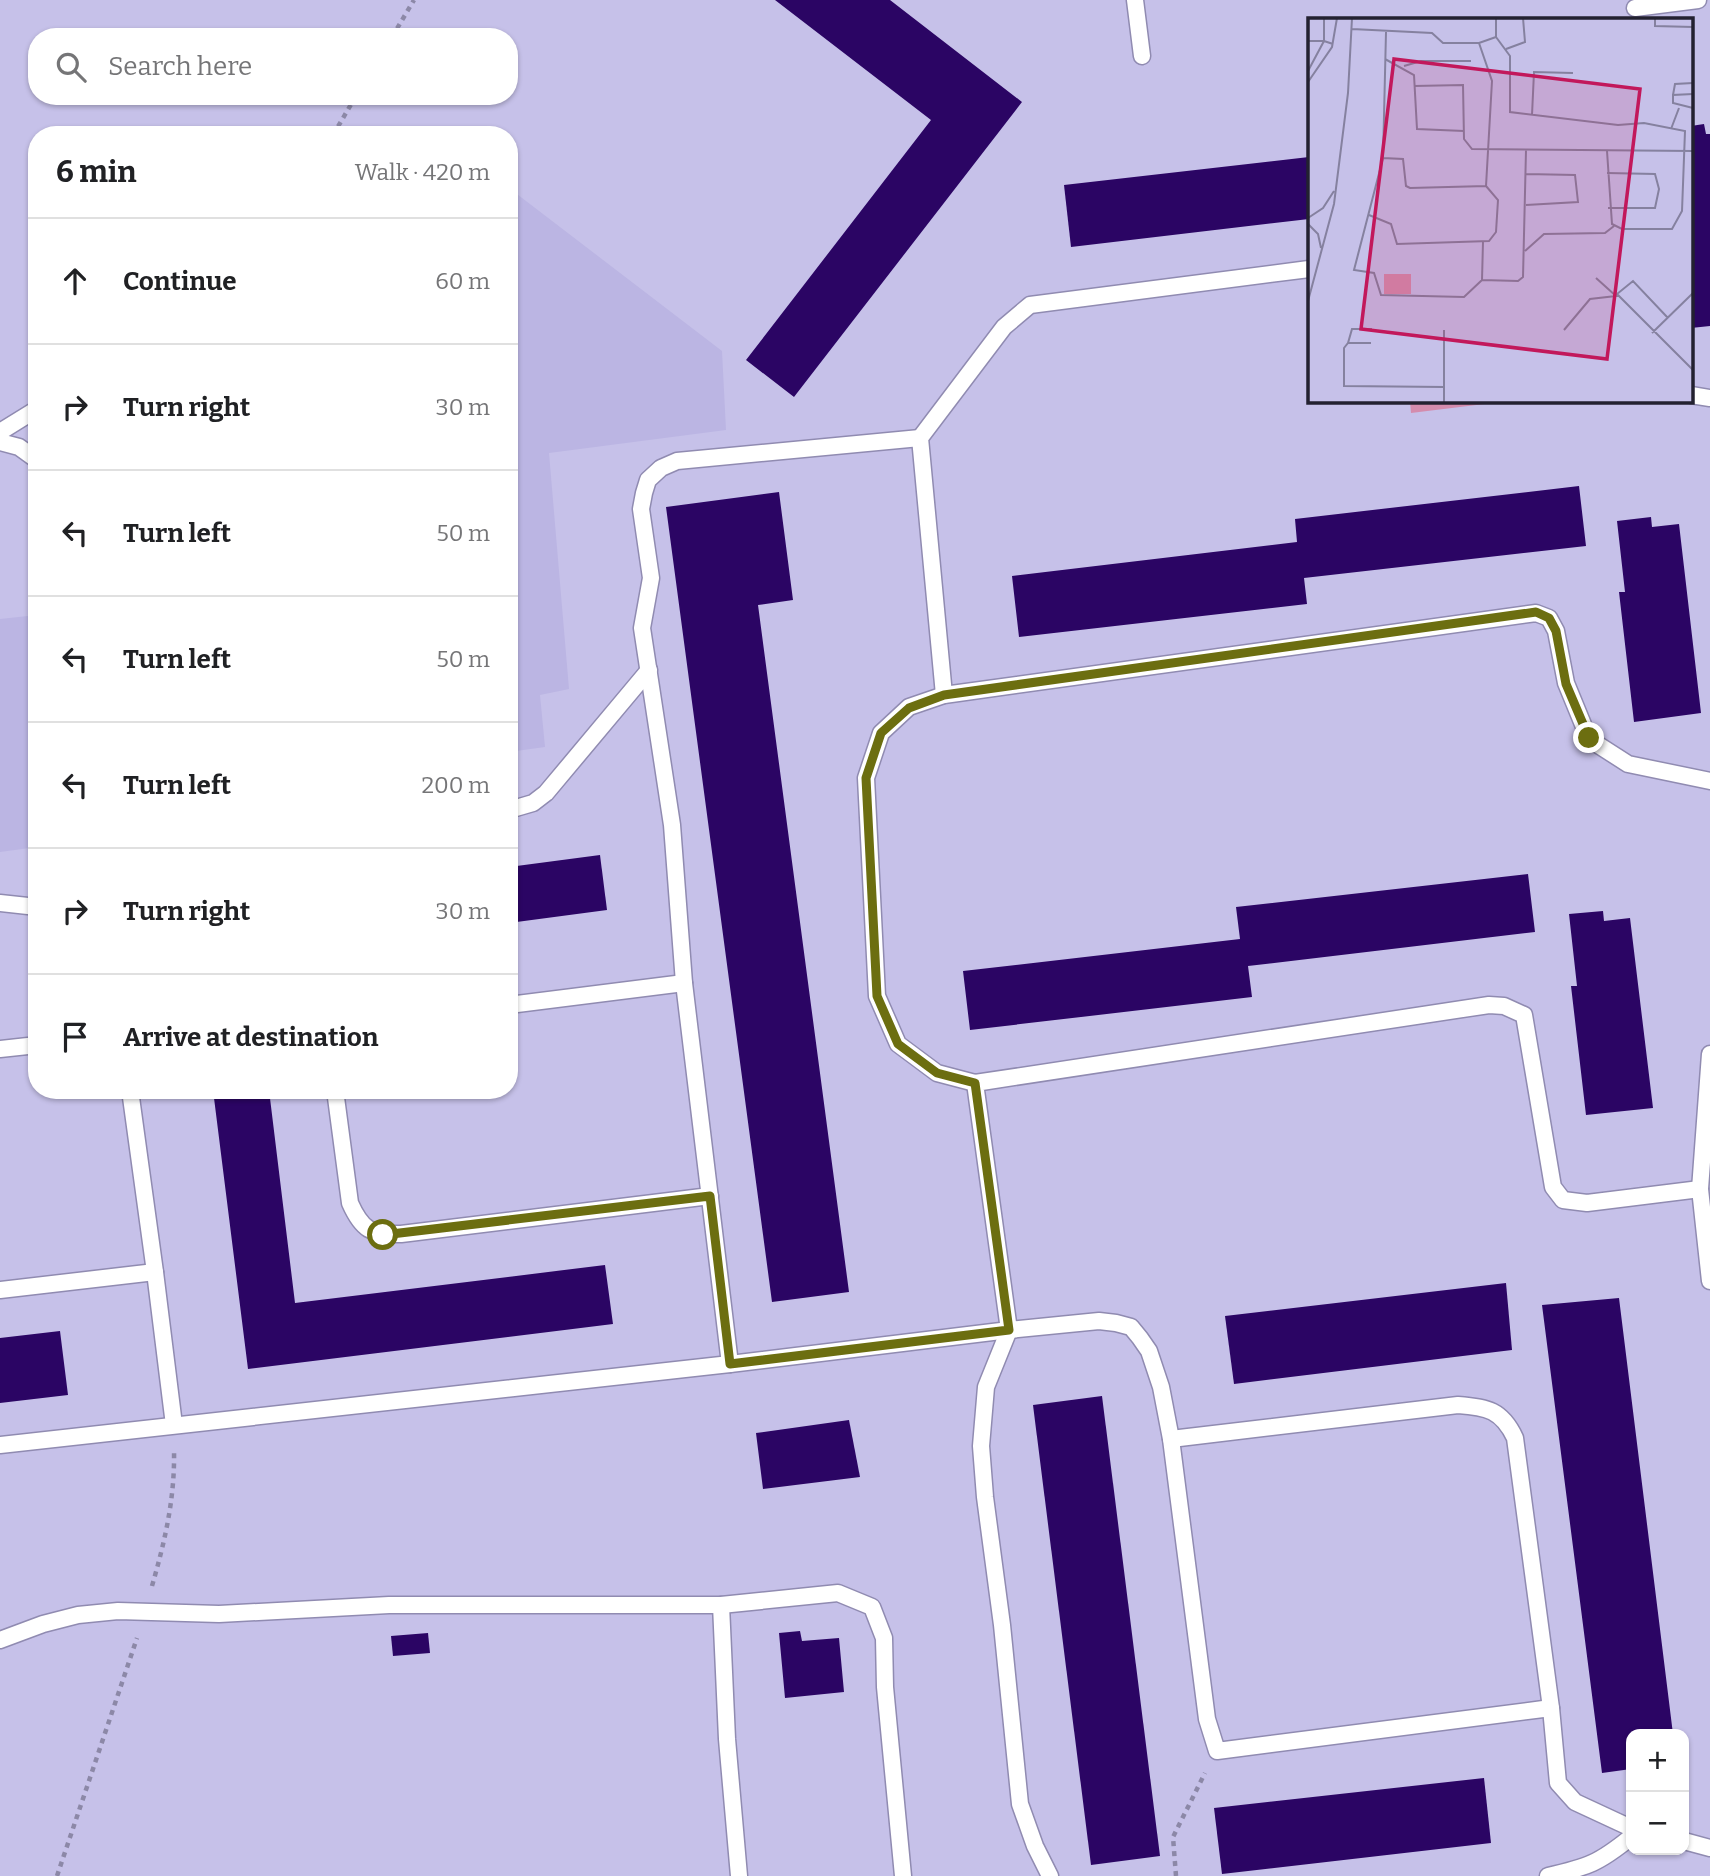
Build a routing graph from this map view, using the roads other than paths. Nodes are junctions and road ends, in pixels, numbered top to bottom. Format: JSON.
{"nodes":[{"id":1,"x":1135,"y":0,"type":"edge"},
{"id":2,"x":1698,"y":0,"type":"edge"},
{"id":3,"x":1635,"y":8,"type":"dead end"},
{"id":4,"x":1142,"y":57,"type":"dead end"},
{"id":5,"x":1308,"y":269,"type":"edge"},
{"id":6,"x":1692,"y":395,"type":"edge"},
{"id":7,"x":1710,"y":398,"type":"edge"},
{"id":8,"x":28,"y":415,"type":"edge"},
{"id":9,"x":0,"y":432,"type":"edge"},
{"id":10,"x":920,"y":438,"type":"junction"},
{"id":11,"x":0,"y":442,"type":"edge"},
{"id":12,"x":28,"y":454,"type":"edge"},
{"id":13,"x":649,"y":670,"type":"junction"},
{"id":14,"x":944,"y":695,"type":"junction"},
{"id":15,"x":1710,"y":780,"type":"edge"},
{"id":16,"x":518,"y":807,"type":"edge"},
{"id":17,"x":0,"y":903,"type":"edge"},
{"id":18,"x":28,"y":906,"type":"edge"},
{"id":19,"x":684,"y":983,"type":"junction"},
{"id":20,"x":518,"y":1004,"type":"edge"},
{"id":21,"x":28,"y":1046,"type":"edge"},
{"id":22,"x":0,"y":1049,"type":"edge"},
{"id":23,"x":1710,"y":1054,"type":"edge"},
{"id":24,"x":975,"y":1083,"type":"junction"},
{"id":25,"x":131,"y":1099,"type":"edge"},
{"id":26,"x":336,"y":1099,"type":"edge"},
{"id":27,"x":1700,"y":1189,"type":"junction"},
{"id":28,"x":710,"y":1196,"type":"junction"},
{"id":29,"x":155,"y":1272,"type":"junction"},
{"id":30,"x":1710,"y":1280,"type":"edge"},
{"id":31,"x":0,"y":1290,"type":"edge"},
{"id":32,"x":1009,"y":1330,"type":"junction"},
{"id":33,"x":730,"y":1364,"type":"junction"},
{"id":34,"x":174,"y":1425,"type":"junction"},
{"id":35,"x":1171,"y":1439,"type":"junction"},
{"id":36,"x":0,"y":1445,"type":"edge"},
{"id":37,"x":721,"y":1605,"type":"junction"},
{"id":38,"x":0,"y":1640,"type":"edge"},
{"id":39,"x":1551,"y":1708,"type":"junction"},
{"id":40,"x":1626,"y":1826,"type":"edge"},
{"id":41,"x":1626,"y":1841,"type":"edge"},
{"id":42,"x":1689,"y":1843,"type":"edge"},
{"id":43,"x":1710,"y":1848,"type":"edge"},
{"id":44,"x":739,"y":1876,"type":"edge"},
{"id":45,"x":903,"y":1876,"type":"edge"},
{"id":46,"x":1050,"y":1876,"type":"edge"},
{"id":47,"x":1548,"y":1876,"type":"edge"}],
"edges":[{"from":1,"to":4,"type":"lane"},
{"from":2,"to":3,"type":"lane"},
{"from":5,"to":10,"type":"lane"},
{"from":6,"to":7,"type":"lane"},
{"from":8,"to":9,"type":"lane"},
{"from":10,"to":13,"type":"lane"},
{"from":10,"to":14,"type":"lane"},
{"from":11,"to":12,"type":"lane"},
{"from":13,"to":16,"type":"lane"},
{"from":13,"to":19,"type":"lane"},
{"from":14,"to":15,"type":"lane"},
{"from":14,"to":24,"type":"lane"},
{"from":17,"to":18,"type":"lane"},
{"from":19,"to":20,"type":"lane"},
{"from":19,"to":28,"type":"lane"},
{"from":21,"to":22,"type":"lane"},
{"from":23,"to":27,"type":"lane"},
{"from":24,"to":27,"type":"lane"},
{"from":24,"to":32,"type":"lane"},
{"from":25,"to":29,"type":"lane"},
{"from":26,"to":28,"type":"lane"},
{"from":27,"to":30,"type":"lane"},
{"from":28,"to":33,"type":"lane"},
{"from":29,"to":31,"type":"lane"},
{"from":29,"to":34,"type":"lane"},
{"from":32,"to":33,"type":"lane"},
{"from":32,"to":35,"type":"lane"},
{"from":32,"to":46,"type":"lane"},
{"from":33,"to":34,"type":"lane"},
{"from":34,"to":36,"type":"lane"},
{"from":35,"to":39,"type":"lane"},
{"from":35,"to":39,"type":"lane"},
{"from":37,"to":38,"type":"lane"},
{"from":37,"to":44,"type":"lane"},
{"from":37,"to":45,"type":"lane"},
{"from":39,"to":40,"type":"lane"},
{"from":41,"to":47,"type":"lane"},
{"from":42,"to":43,"type":"lane"}]}
